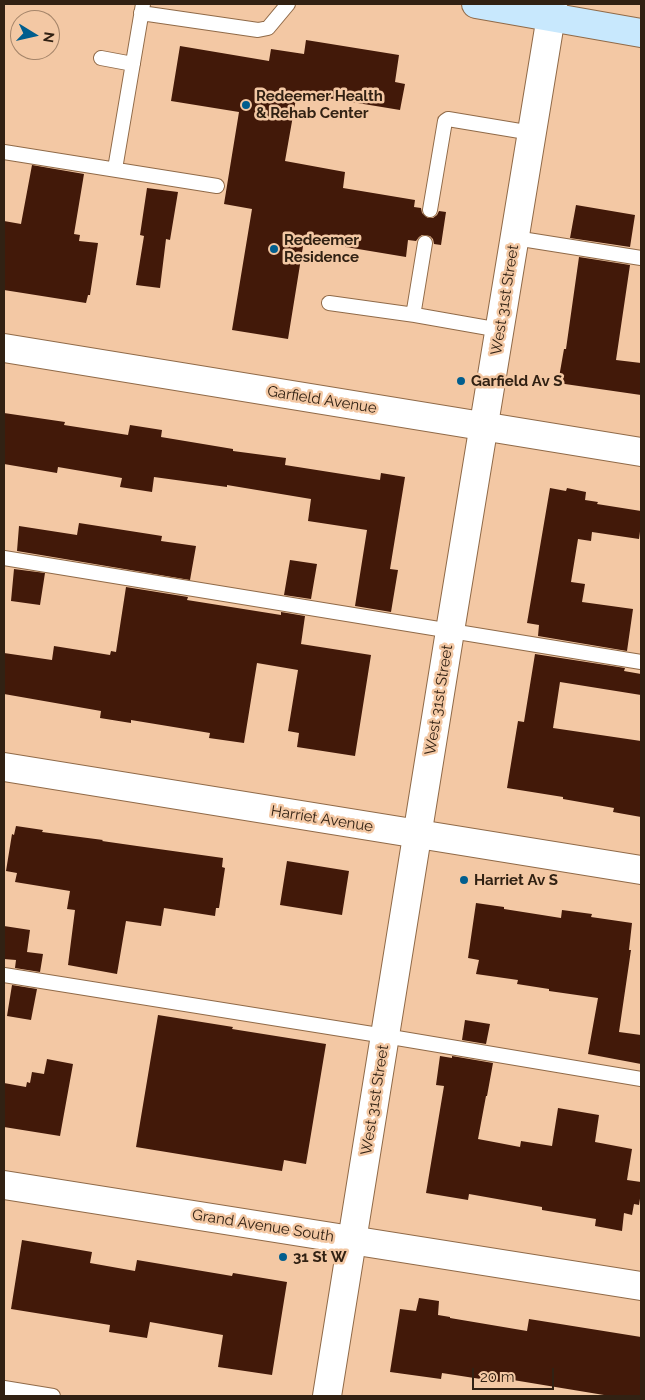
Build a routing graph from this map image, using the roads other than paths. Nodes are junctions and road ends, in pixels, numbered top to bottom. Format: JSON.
{"nodes":[{"id":1,"x":288,"y":4,"type":"edge"},
{"id":2,"x":476,"y":4,"type":"edge"},
{"id":3,"x":142,"y":8,"type":"edge"},
{"id":4,"x":552,"y":10,"type":"edge"},
{"id":5,"x":641,"y":32,"type":"edge"},
{"id":6,"x":101,"y":58,"type":"dead end"},
{"id":7,"x":133,"y":64,"type":"junction"},
{"id":8,"x":532,"y":133,"type":"junction"},
{"id":9,"x":4,"y":152,"type":"edge"},
{"id":10,"x":115,"y":169,"type":"junction"},
{"id":11,"x":217,"y":186,"type":"dead end"},
{"id":12,"x":430,"y":210,"type":"dead end"},
{"id":13,"x":515,"y":238,"type":"junction"},
{"id":14,"x":425,"y":243,"type":"dead end"},
{"id":15,"x":641,"y":258,"type":"edge"},
{"id":16,"x":329,"y":303,"type":"dead end"},
{"id":17,"x":415,"y":315,"type":"junction"},
{"id":18,"x":500,"y":330,"type":"junction"},
{"id":19,"x":4,"y":348,"type":"edge"},
{"id":20,"x":484,"y":427,"type":"junction"},
{"id":21,"x":641,"y":452,"type":"edge"},
{"id":22,"x":4,"y":558,"type":"edge"},
{"id":23,"x":450,"y":631,"type":"junction"},
{"id":24,"x":641,"y":662,"type":"edge"},
{"id":25,"x":4,"y":767,"type":"edge"},
{"id":26,"x":418,"y":835,"type":"junction"},
{"id":27,"x":641,"y":870,"type":"edge"},
{"id":28,"x":4,"y":975,"type":"edge"},
{"id":29,"x":385,"y":1036,"type":"junction"},
{"id":30,"x":641,"y":1079,"type":"edge"},
{"id":31,"x":4,"y":1185,"type":"edge"},
{"id":32,"x":352,"y":1240,"type":"junction"},
{"id":33,"x":641,"y":1286,"type":"edge"},
{"id":34,"x":4,"y":1388,"type":"edge"},
{"id":35,"x":53,"y":1396,"type":"edge"},
{"id":36,"x":327,"y":1396,"type":"edge"}],
"edges":[{"from":1,"to":3,"type":"lane"},
{"from":2,"to":4,"type":"main road"},
{"from":3,"to":7,"type":"lane"},
{"from":4,"to":5,"type":"main road"},
{"from":4,"to":8,"type":"street","name":"West 31st Street"},
{"from":6,"to":7,"type":"lane"},
{"from":7,"to":10,"type":"lane"},
{"from":8,"to":12,"type":"lane"},
{"from":8,"to":13,"type":"street","name":"West 31st Street"},
{"from":9,"to":10,"type":"lane"},
{"from":10,"to":11,"type":"lane"},
{"from":13,"to":15,"type":"lane"},
{"from":13,"to":18,"type":"street","name":"West 31st Street"},
{"from":14,"to":17,"type":"lane"},
{"from":16,"to":17,"type":"lane"},
{"from":17,"to":18,"type":"lane"},
{"from":18,"to":20,"type":"street","name":"West 31st Street"},
{"from":19,"to":20,"type":"street","name":"Garfield Avenue"},
{"from":20,"to":21,"type":"street","name":"Garfield Avenue"},
{"from":20,"to":23,"type":"street","name":"West 31st Street"},
{"from":22,"to":23,"type":"lane"},
{"from":23,"to":24,"type":"lane"},
{"from":23,"to":26,"type":"street","name":"West 31st Street"},
{"from":25,"to":26,"type":"street","name":"Harriet Avenue"},
{"from":26,"to":27,"type":"street","name":"Harriet Avenue"},
{"from":26,"to":29,"type":"street","name":"West 31st Street"},
{"from":28,"to":29,"type":"lane"},
{"from":29,"to":30,"type":"lane"},
{"from":29,"to":32,"type":"street","name":"West 31st Street"},
{"from":31,"to":32,"type":"street","name":"Grand Avenue South"},
{"from":32,"to":33,"type":"street","name":"Grand Avenue South"},
{"from":32,"to":36,"type":"street","name":"West 31st Street"},
{"from":34,"to":35,"type":"lane"}]}
